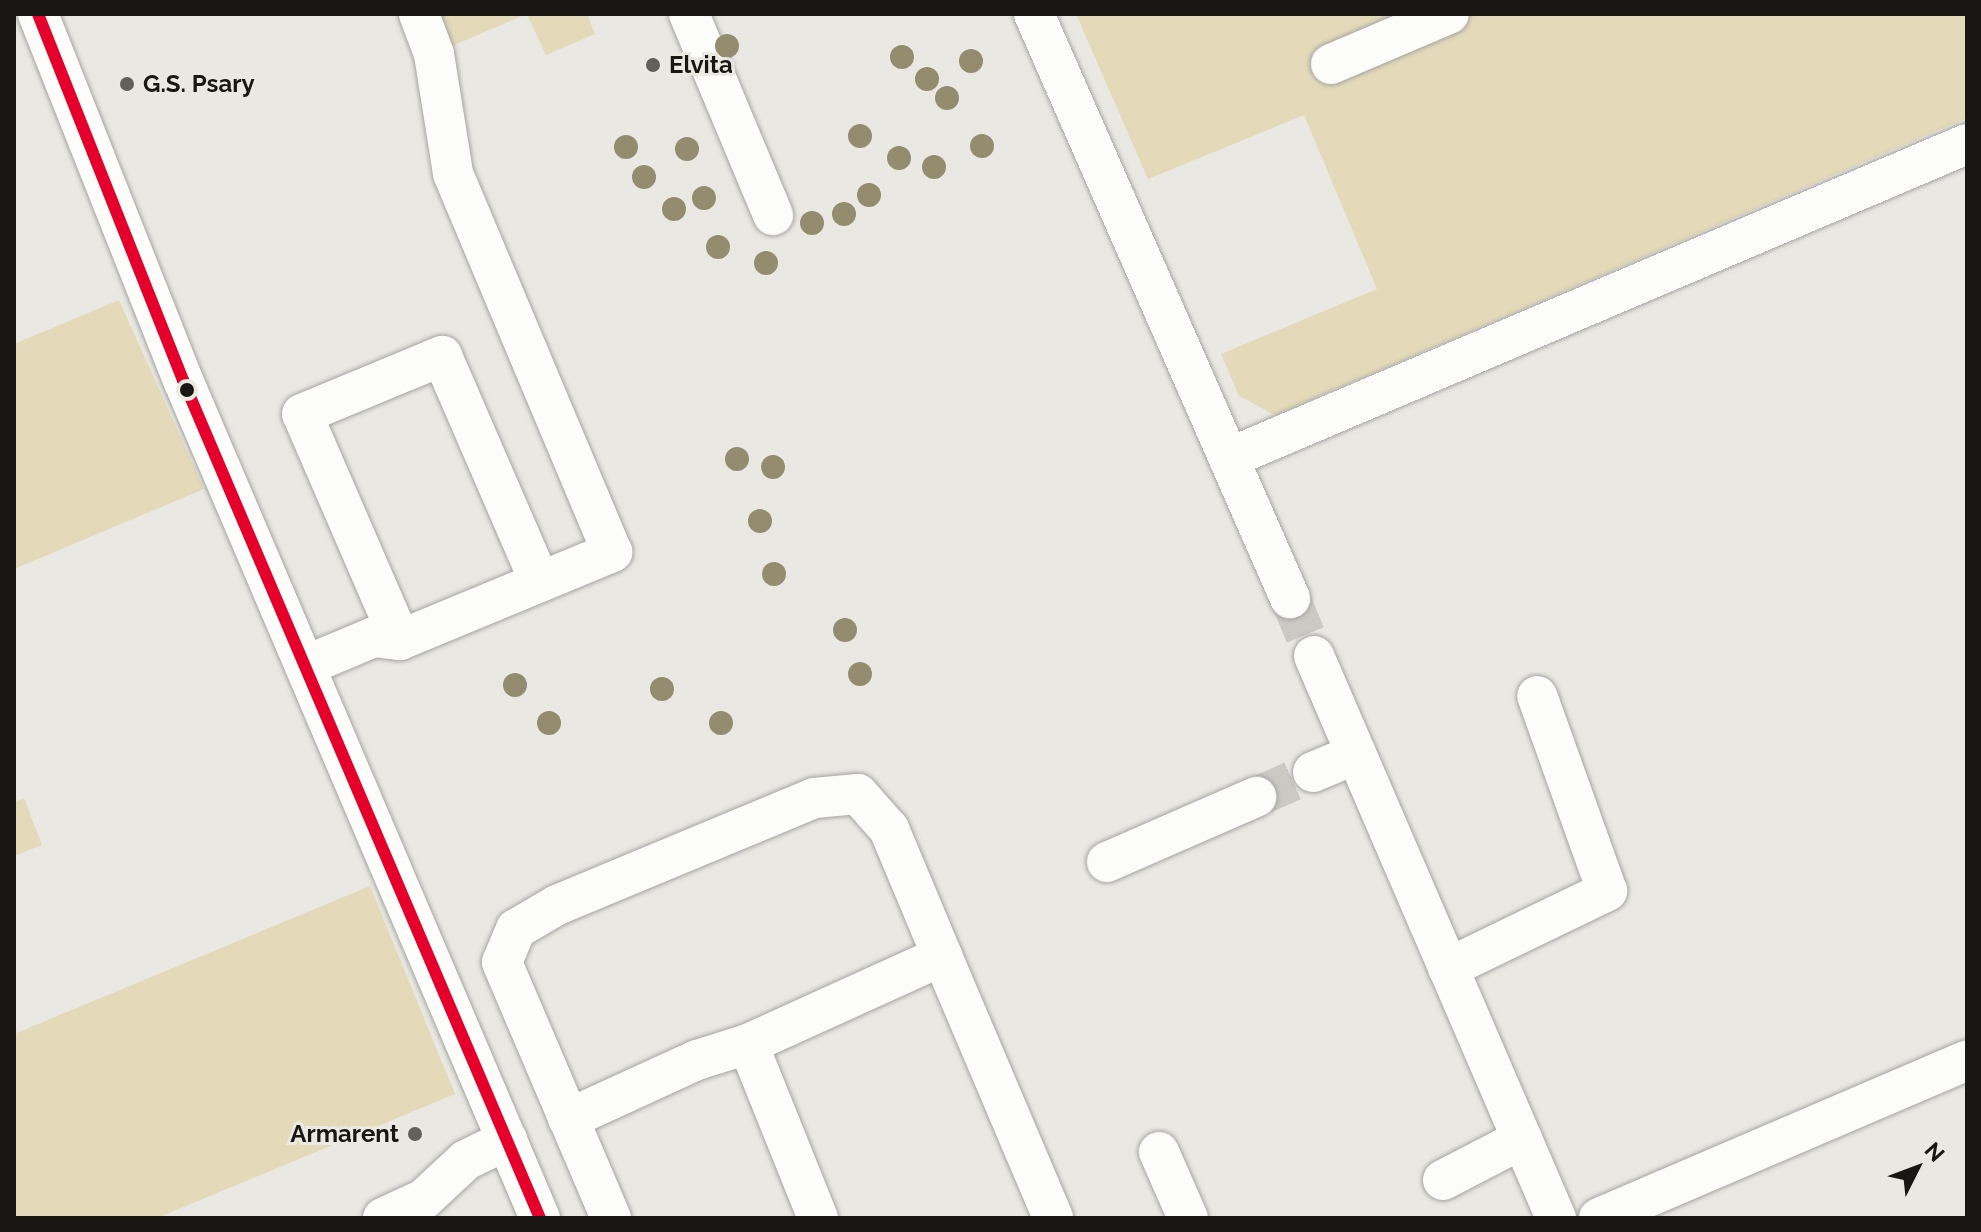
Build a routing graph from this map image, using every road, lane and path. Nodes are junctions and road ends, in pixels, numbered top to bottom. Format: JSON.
{"nodes":[{"id":1,"x":38,"y":14,"type":"edge"},
{"id":2,"x":419,"y":14,"type":"edge"},
{"id":3,"x":689,"y":14,"type":"edge"},
{"id":4,"x":1034,"y":14,"type":"edge"},
{"id":5,"x":1449,"y":14,"type":"edge"},
{"id":6,"x":1331,"y":64,"type":"dead end"},
{"id":7,"x":1967,"y":144,"type":"edge"},
{"id":8,"x":773,"y":215,"type":"dead end"},
{"id":9,"x":1229,"y":458,"type":"junction"},
{"id":10,"x":540,"y":582,"type":"junction"},
{"id":11,"x":1290,"y":598,"type":"tunnel mouth"},
{"id":12,"x":400,"y":640,"type":"junction"},
{"id":13,"x":1314,"y":656,"type":"tunnel mouth"},
{"id":14,"x":305,"y":666,"type":"junction"},
{"id":15,"x":1537,"y":696,"type":"dead end"},
{"id":16,"x":1356,"y":754,"type":"junction"},
{"id":17,"x":1313,"y":772,"type":"tunnel mouth"},
{"id":18,"x":1256,"y":797,"type":"tunnel mouth"},
{"id":19,"x":1107,"y":862,"type":"dead end"},
{"id":20,"x":942,"y":956,"type":"junction"},
{"id":21,"x":1448,"y":968,"type":"junction"},
{"id":22,"x":748,"y":1044,"type":"junction"},
{"id":23,"x":1967,"y":1060,"type":"edge"},
{"id":24,"x":568,"y":1119,"type":"junction"},
{"id":25,"x":1522,"y":1139,"type":"junction"},
{"id":26,"x":507,"y":1140,"type":"junction"},
{"id":27,"x":1159,"y":1152,"type":"dead end"},
{"id":28,"x":1443,"y":1180,"type":"dead end"},
{"id":29,"x":383,"y":1218,"type":"edge"},
{"id":30,"x":540,"y":1218,"type":"edge"},
{"id":31,"x":611,"y":1218,"type":"edge"},
{"id":32,"x":818,"y":1218,"type":"edge"},
{"id":33,"x":1053,"y":1218,"type":"edge"},
{"id":34,"x":1188,"y":1218,"type":"edge"},
{"id":35,"x":1556,"y":1218,"type":"edge"},
{"id":36,"x":1599,"y":1218,"type":"edge"}],
"edges":[{"from":1,"to":14,"type":"street"},
{"from":2,"to":10,"type":"street"},
{"from":3,"to":8,"type":"street"},
{"from":4,"to":9,"type":"street"},
{"from":5,"to":6,"type":"street"},
{"from":7,"to":9,"type":"street"},
{"from":9,"to":11,"type":"street"},
{"from":10,"to":12,"type":"street"},
{"from":10,"to":12,"type":"street"},
{"from":12,"to":14,"type":"street"},
{"from":13,"to":16,"type":"street"},
{"from":14,"to":26,"type":"street"},
{"from":15,"to":21,"type":"street"},
{"from":16,"to":17,"type":"street"},
{"from":16,"to":21,"type":"street"},
{"from":18,"to":19,"type":"street"},
{"from":20,"to":22,"type":"street"},
{"from":20,"to":24,"type":"street"},
{"from":20,"to":33,"type":"street"},
{"from":21,"to":25,"type":"street"},
{"from":22,"to":24,"type":"street"},
{"from":22,"to":32,"type":"street"},
{"from":23,"to":36,"type":"street"},
{"from":24,"to":31,"type":"street"},
{"from":25,"to":28,"type":"street"},
{"from":25,"to":35,"type":"street"},
{"from":26,"to":29,"type":"street"},
{"from":26,"to":30,"type":"street"},
{"from":27,"to":34,"type":"street"}]}
